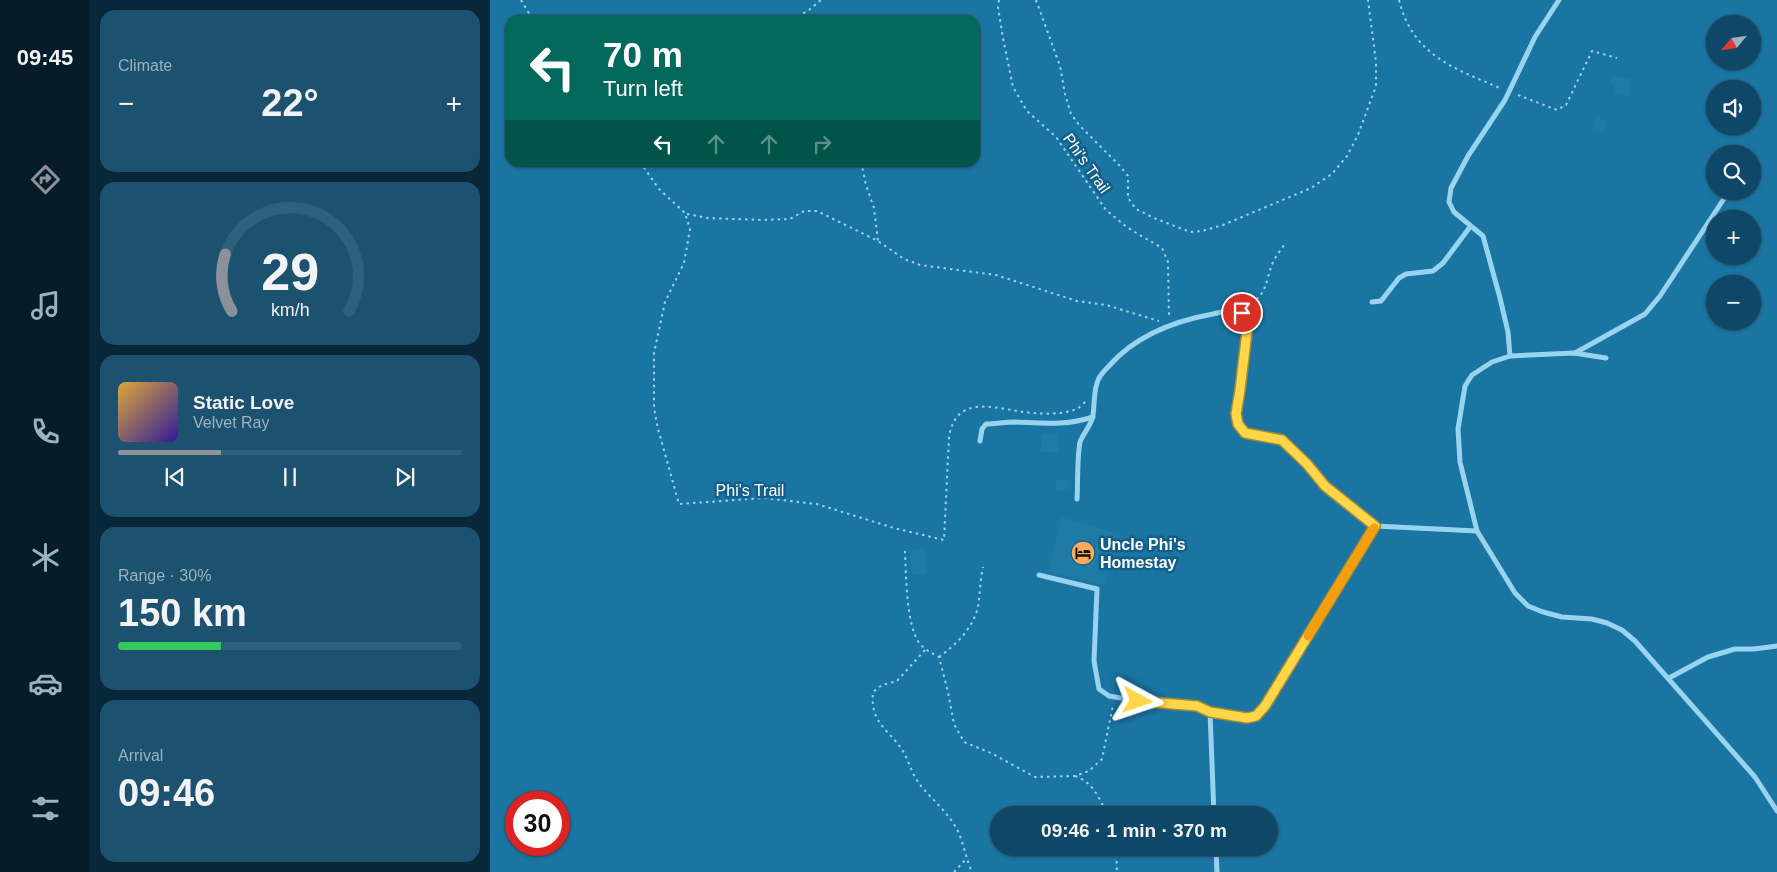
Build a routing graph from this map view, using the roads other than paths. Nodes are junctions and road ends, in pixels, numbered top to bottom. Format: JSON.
{"nodes":[{"id":1,"x":1559,"y":0,"type":"edge"},
{"id":2,"x":1723,"y":200,"type":"edge"},
{"id":3,"x":1470,"y":227,"type":"junction"},
{"id":4,"x":1372,"y":302,"type":"dead end"},
{"id":5,"x":1574,"y":353,"type":"junction"},
{"id":6,"x":1510,"y":356,"type":"junction"},
{"id":7,"x":1606,"y":358,"type":"dead end"},
{"id":8,"x":1093,"y":417,"type":"junction"},
{"id":9,"x":980,"y":441,"type":"dead end"},
{"id":10,"x":1077,"y":499,"type":"dead end"},
{"id":11,"x":1375,"y":526,"type":"junction"},
{"id":12,"x":1477,"y":531,"type":"junction"},
{"id":13,"x":1039,"y":575,"type":"dead end"},
{"id":14,"x":1777,"y":646,"type":"edge"},
{"id":15,"x":1669,"y":678,"type":"junction"},
{"id":16,"x":1210,"y":712,"type":"junction"},
{"id":17,"x":1214,"y":806,"type":"edge"},
{"id":18,"x":1777,"y":811,"type":"edge"},
{"id":19,"x":1216,"y":856,"type":"edge"},
{"id":20,"x":1217,"y":872,"type":"edge"}],
"edges":[{"from":1,"to":3,"type":"street"},
{"from":2,"to":5,"type":"street"},
{"from":3,"to":4,"type":"street"},
{"from":3,"to":6,"type":"street"},
{"from":5,"to":6,"type":"street"},
{"from":5,"to":7,"type":"street"},
{"from":6,"to":12,"type":"street"},
{"from":8,"to":9,"type":"street"},
{"from":8,"to":10,"type":"street"},
{"from":8,"to":11,"type":"street"},
{"from":11,"to":12,"type":"street"},
{"from":11,"to":16,"type":"street"},
{"from":12,"to":15,"type":"street"},
{"from":13,"to":16,"type":"street"},
{"from":14,"to":15,"type":"street"},
{"from":15,"to":18,"type":"street"},
{"from":16,"to":17,"type":"street"},
{"from":19,"to":20,"type":"street"}]}
